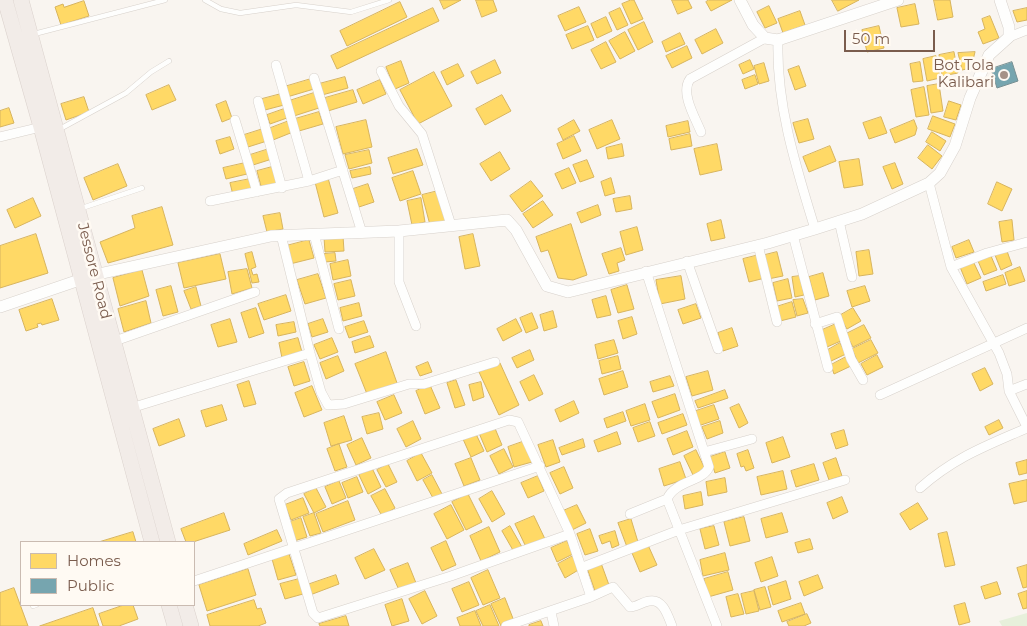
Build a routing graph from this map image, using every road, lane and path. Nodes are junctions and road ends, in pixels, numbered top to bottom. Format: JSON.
{"nodes":[{"id":1,"x":5,"y":0,"type":"edge"},
{"id":2,"x":21,"y":0,"type":"edge"},
{"id":3,"x":165,"y":0,"type":"edge"},
{"id":4,"x":205,"y":0,"type":"edge"},
{"id":5,"x":390,"y":0,"type":"edge"},
{"id":6,"x":740,"y":0,"type":"edge"},
{"id":7,"x":898,"y":0,"type":"edge"},
{"id":8,"x":1000,"y":0,"type":"edge"},
{"id":9,"x":872,"y":4,"type":"edge"},
{"id":10,"x":1027,"y":30,"type":"edge"},
{"id":11,"x":30,"y":34,"type":"junction"},
{"id":12,"x":1009,"y":37,"type":"junction"},
{"id":13,"x":765,"y":38,"type":"junction"},
{"id":14,"x":778,"y":40,"type":"junction"},
{"id":15,"x":169,"y":61,"type":"dead end"},
{"id":16,"x":276,"y":65,"type":"dead end"},
{"id":17,"x":382,"y":72,"type":"dead end"},
{"id":18,"x":314,"y":78,"type":"dead end"},
{"id":19,"x":258,"y":101,"type":"dead end"},
{"id":20,"x":235,"y":120,"type":"dead end"},
{"id":21,"x":41,"y":126,"type":"junction"},
{"id":22,"x":57,"y":131,"type":"junction"},
{"id":23,"x":701,"y":132,"type":"dead end"},
{"id":24,"x":0,"y":137,"type":"edge"},
{"id":25,"x":343,"y":170,"type":"junction"},
{"id":26,"x":310,"y":181,"type":"junction"},
{"id":27,"x":929,"y":183,"type":"junction"},
{"id":28,"x":142,"y":188,"type":"dead end"},
{"id":29,"x":282,"y":188,"type":"junction"},
{"id":30,"x":257,"y":192,"type":"junction"},
{"id":31,"x":210,"y":201,"type":"dead end"},
{"id":32,"x":78,"y":210,"type":"junction"},
{"id":33,"x":839,"y":221,"type":"junction"},
{"id":34,"x":451,"y":225,"type":"junction"},
{"id":35,"x":815,"y":229,"type":"junction"},
{"id":36,"x":399,"y":231,"type":"junction"},
{"id":37,"x":362,"y":233,"type":"junction"},
{"id":38,"x":314,"y":234,"type":"junction"},
{"id":39,"x":281,"y":235,"type":"junction"},
{"id":40,"x":793,"y":235,"type":"junction"},
{"id":41,"x":1027,"y":242,"type":"edge"},
{"id":42,"x":758,"y":245,"type":"junction"},
{"id":43,"x":688,"y":261,"type":"junction"},
{"id":44,"x":951,"y":267,"type":"junction"},
{"id":45,"x":646,"y":271,"type":"junction"},
{"id":46,"x":88,"y":277,"type":"junction"},
{"id":47,"x":852,"y":277,"type":"dead end"},
{"id":48,"x":255,"y":292,"type":"dead end"},
{"id":49,"x":0,"y":308,"type":"edge"},
{"id":50,"x":777,"y":322,"type":"dead end"},
{"id":51,"x":815,"y":324,"type":"junction"},
{"id":52,"x":416,"y":326,"type":"dead end"},
{"id":53,"x":1027,"y":328,"type":"edge"},
{"id":54,"x":338,"y":329,"type":"dead end"},
{"id":55,"x":112,"y":342,"type":"junction"},
{"id":56,"x":992,"y":343,"type":"junction"},
{"id":57,"x":718,"y":349,"type":"dead end"},
{"id":58,"x":310,"y":353,"type":"junction"},
{"id":59,"x":495,"y":362,"type":"dead end"},
{"id":60,"x":828,"y":368,"type":"dead end"},
{"id":61,"x":863,"y":380,"type":"dead end"},
{"id":62,"x":1027,"y":384,"type":"edge"},
{"id":63,"x":1009,"y":391,"type":"junction"},
{"id":64,"x":880,"y":395,"type":"dead end"},
{"id":65,"x":131,"y":408,"type":"junction"},
{"id":66,"x":1027,"y":427,"type":"edge"},
{"id":67,"x":752,"y":439,"type":"dead end"},
{"id":68,"x":704,"y":452,"type":"junction"},
{"id":69,"x":540,"y":466,"type":"junction"},
{"id":70,"x":845,"y":480,"type":"dead end"},
{"id":71,"x":920,"y":488,"type":"dead end"},
{"id":72,"x":667,"y":499,"type":"junction"},
{"id":73,"x":630,"y":514,"type":"dead end"},
{"id":74,"x":679,"y":530,"type":"junction"},
{"id":75,"x":570,"y":534,"type":"junction"},
{"id":76,"x":152,"y":541,"type":"edge"},
{"id":77,"x":168,"y":541,"type":"edge"},
{"id":78,"x":294,"y":547,"type":"junction"},
{"id":79,"x":583,"y":567,"type":"junction"},
{"id":80,"x":195,"y":580,"type":"edge"},
{"id":81,"x":591,"y":597,"type":"junction"},
{"id":82,"x":169,"y":606,"type":"edge"},
{"id":83,"x":185,"y":606,"type":"edge"},
{"id":84,"x":551,"y":612,"type":"junction"},
{"id":85,"x":175,"y":626,"type":"edge"},
{"id":86,"x":191,"y":626,"type":"edge"},
{"id":87,"x":506,"y":626,"type":"edge"},
{"id":88,"x":554,"y":626,"type":"edge"},
{"id":89,"x":672,"y":626,"type":"edge"},
{"id":90,"x":717,"y":626,"type":"edge"}],
"edges":[{"from":1,"to":21,"type":"highway","name":"Jessore Road"},
{"from":2,"to":11,"type":"highway","name":"Jessore Road"},
{"from":3,"to":11,"type":"lane"},
{"from":4,"to":5,"type":"lane"},
{"from":6,"to":13,"type":"street"},
{"from":7,"to":9,"type":"street"},
{"from":8,"to":12,"type":"street"},
{"from":9,"to":14,"type":"street"},
{"from":10,"to":12,"type":"street"},
{"from":11,"to":22,"type":"highway","name":"Jessore Road"},
{"from":12,"to":27,"type":"street"},
{"from":13,"to":14,"type":"street"},
{"from":13,"to":23,"type":"street"},
{"from":14,"to":35,"type":"street"},
{"from":15,"to":22,"type":"lane"},
{"from":16,"to":26,"type":"street"},
{"from":17,"to":34,"type":"street"},
{"from":18,"to":25,"type":"street"},
{"from":19,"to":29,"type":"street"},
{"from":20,"to":30,"type":"street"},
{"from":21,"to":24,"type":"street"},
{"from":21,"to":46,"type":"highway","name":"Jessore Road"},
{"from":22,"to":32,"type":"highway","name":"Jessore Road"},
{"from":25,"to":26,"type":"street"},
{"from":25,"to":37,"type":"street"},
{"from":26,"to":29,"type":"street"},
{"from":27,"to":33,"type":"street"},
{"from":27,"to":44,"type":"street"},
{"from":28,"to":32,"type":"lane"},
{"from":29,"to":30,"type":"street"},
{"from":30,"to":31,"type":"street"},
{"from":32,"to":46,"type":"highway","name":"Jessore Road"},
{"from":33,"to":35,"type":"street"},
{"from":33,"to":47,"type":"street"},
{"from":34,"to":36,"type":"street"},
{"from":34,"to":45,"type":"street"},
{"from":35,"to":40,"type":"street"},
{"from":36,"to":37,"type":"street"},
{"from":36,"to":52,"type":"street"},
{"from":37,"to":38,"type":"street"},
{"from":38,"to":39,"type":"street"},
{"from":38,"to":54,"type":"street"},
{"from":39,"to":46,"type":"street"},
{"from":39,"to":58,"type":"street"},
{"from":40,"to":42,"type":"street"},
{"from":40,"to":51,"type":"street"},
{"from":41,"to":44,"type":"street"},
{"from":42,"to":43,"type":"street"},
{"from":42,"to":50,"type":"street"},
{"from":43,"to":45,"type":"street"},
{"from":43,"to":57,"type":"street"},
{"from":44,"to":56,"type":"street"},
{"from":45,"to":68,"type":"street"},
{"from":46,"to":49,"type":"street"},
{"from":46,"to":55,"type":"highway","name":"Jessore Road"},
{"from":46,"to":76,"type":"highway","name":"Jessore Road"},
{"from":48,"to":55,"type":"street"},
{"from":51,"to":60,"type":"street"},
{"from":51,"to":61,"type":"street"},
{"from":53,"to":56,"type":"street"},
{"from":55,"to":65,"type":"highway","name":"Jessore Road"},
{"from":56,"to":63,"type":"street"},
{"from":56,"to":64,"type":"street"},
{"from":58,"to":59,"type":"street"},
{"from":58,"to":65,"type":"street"},
{"from":62,"to":63,"type":"street"},
{"from":63,"to":66,"type":"street"},
{"from":65,"to":77,"type":"highway","name":"Jessore Road"},
{"from":66,"to":71,"type":"street"},
{"from":67,"to":68,"type":"street"},
{"from":68,"to":72,"type":"street"},
{"from":69,"to":75,"type":"street"},
{"from":69,"to":78,"type":"street"},
{"from":69,"to":78,"type":"street"},
{"from":70,"to":74,"type":"street"},
{"from":72,"to":73,"type":"street"},
{"from":72,"to":74,"type":"street"},
{"from":74,"to":79,"type":"street"},
{"from":74,"to":90,"type":"street"},
{"from":75,"to":78,"type":"street"},
{"from":75,"to":79,"type":"street"},
{"from":78,"to":80,"type":"street"},
{"from":79,"to":81,"type":"street"},
{"from":81,"to":84,"type":"street"},
{"from":81,"to":89,"type":"street"},
{"from":82,"to":85,"type":"highway"},
{"from":83,"to":86,"type":"highway"},
{"from":84,"to":87,"type":"street"},
{"from":84,"to":88,"type":"street"}]}
